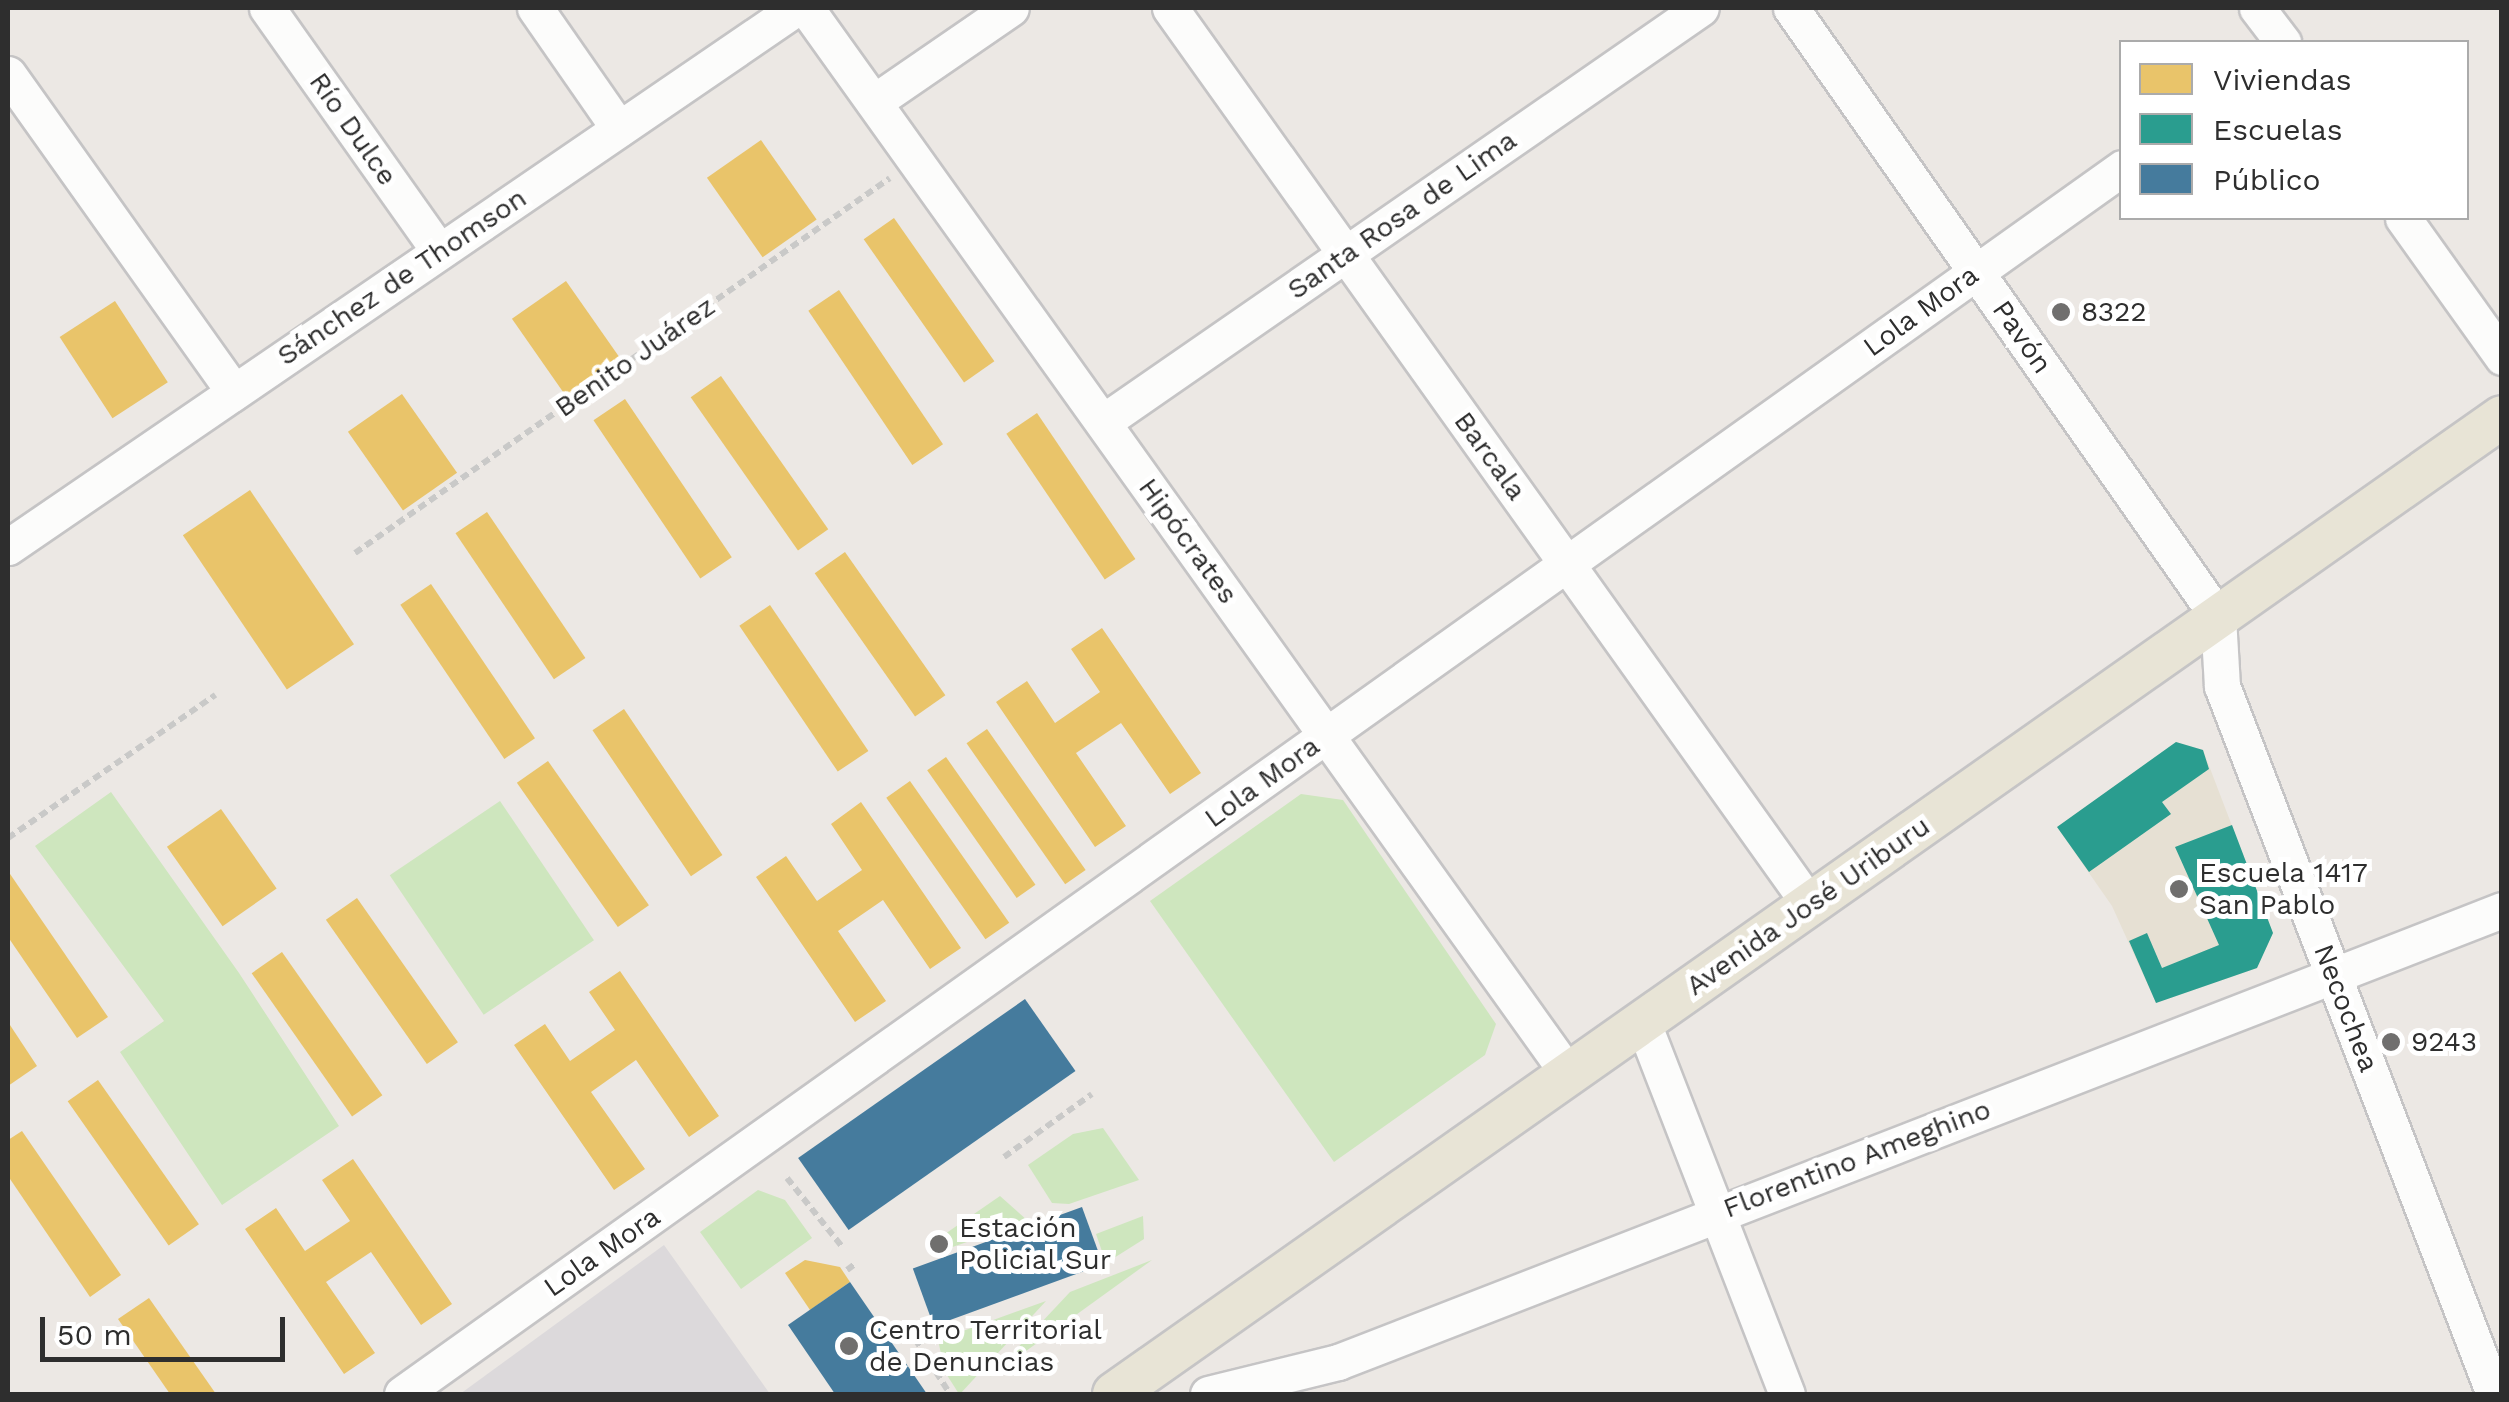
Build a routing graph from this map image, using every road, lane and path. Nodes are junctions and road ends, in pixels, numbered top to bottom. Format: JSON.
{"nodes":[{"id":1,"x":267,"y":8,"type":"edge"},
{"id":2,"x":535,"y":8,"type":"edge"},
{"id":3,"x":796,"y":8,"type":"edge"},
{"id":4,"x":806,"y":8,"type":"edge"},
{"id":5,"x":1011,"y":8,"type":"edge"},
{"id":6,"x":1170,"y":8,"type":"edge"},
{"id":7,"x":1702,"y":8,"type":"edge"},
{"id":8,"x":1791,"y":8,"type":"edge"},
{"id":9,"x":2257,"y":8,"type":"edge"},
{"id":10,"x":2281,"y":40,"type":"edge"},
{"id":11,"x":8,"y":74,"type":"edge"},
{"id":12,"x":874,"y":102,"type":"junction"},
{"id":13,"x":618,"y":129,"type":"junction"},
{"id":14,"x":916,"y":160,"type":"junction"},
{"id":15,"x":2119,"y":170,"type":"edge"},
{"id":16,"x":2405,"y":220,"type":"edge"},
{"id":17,"x":439,"y":251,"type":"junction"},
{"id":18,"x":1346,"y":254,"type":"junction"},
{"id":19,"x":1976,"y":272,"type":"junction"},
{"id":20,"x":2502,"y":357,"type":"edge"},
{"id":21,"x":234,"y":392,"type":"junction"},
{"id":22,"x":2502,"y":417,"type":"edge"},
{"id":23,"x":1103,"y":422,"type":"junction"},
{"id":24,"x":8,"y":547,"type":"edge"},
{"id":25,"x":355,"y":554,"type":"dead end"},
{"id":26,"x":1567,"y":564,"type":"junction"},
{"id":27,"x":2218,"y":617,"type":"junction"},
{"id":28,"x":215,"y":695,"type":"dead end"},
{"id":29,"x":1326,"y":735,"type":"junction"},
{"id":30,"x":8,"y":838,"type":"edge"},
{"id":31,"x":1810,"y":905,"type":"junction"},
{"id":32,"x":2502,"y":910,"type":"edge"},
{"id":33,"x":2333,"y":974,"type":"junction"},
{"id":34,"x":1643,"y":1022,"type":"junction"},
{"id":35,"x":1569,"y":1074,"type":"junction"},
{"id":36,"x":1092,"y":1094,"type":"dead end"},
{"id":37,"x":1004,"y":1157,"type":"dead end"},
{"id":38,"x":787,"y":1178,"type":"dead end"},
{"id":39,"x":1717,"y":1214,"type":"junction"},
{"id":40,"x":843,"y":1248,"type":"dead end"},
{"id":41,"x":855,"y":1264,"type":"dead end"},
{"id":42,"x":847,"y":1270,"type":"dead end"},
{"id":43,"x":915,"y":1339,"type":"dead end"},
{"id":44,"x":1129,"y":1390,"type":"edge"},
{"id":45,"x":402,"y":1394,"type":"edge"},
{"id":46,"x":950,"y":1394,"type":"edge"},
{"id":47,"x":1208,"y":1394,"type":"edge"},
{"id":48,"x":1787,"y":1394,"type":"edge"},
{"id":49,"x":2494,"y":1394,"type":"edge"}],
"edges":[{"from":1,"to":17,"type":"street","name":"Río Dulce"},
{"from":2,"to":13,"type":"street"},
{"from":3,"to":13,"type":"street","name":"Sánchez de Thomson"},
{"from":4,"to":12,"type":"street","name":"Hipócrates"},
{"from":5,"to":12,"type":"street"},
{"from":6,"to":18,"type":"street","name":"Barcala"},
{"from":7,"to":18,"type":"street","name":"Santa Rosa de Lima"},
{"from":8,"to":19,"type":"street","name":"Pavón"},
{"from":9,"to":10,"type":"street"},
{"from":11,"to":21,"type":"street"},
{"from":12,"to":14,"type":"street","name":"Hipócrates"},
{"from":13,"to":17,"type":"street","name":"Sánchez de Thomson"},
{"from":14,"to":23,"type":"street","name":"Hipócrates"},
{"from":14,"to":25,"type":"path","name":"Benito Juárez"},
{"from":15,"to":19,"type":"street","name":"Lola Mora"},
{"from":16,"to":20,"type":"street"},
{"from":17,"to":21,"type":"street","name":"Sánchez de Thomson"},
{"from":18,"to":23,"type":"street","name":"Santa Rosa de Lima"},
{"from":18,"to":26,"type":"street","name":"Barcala"},
{"from":19,"to":26,"type":"street","name":"Lola Mora"},
{"from":19,"to":27,"type":"street","name":"Pavón"},
{"from":21,"to":24,"type":"street","name":"Sánchez de Thomson"},
{"from":22,"to":27,"type":"main road","name":"Avenida José Uriburu"},
{"from":23,"to":29,"type":"street","name":"Hipócrates"},
{"from":26,"to":29,"type":"street","name":"Lola Mora"},
{"from":26,"to":31,"type":"street","name":"Barcala"},
{"from":27,"to":31,"type":"main road","name":"Avenida José Uriburu"},
{"from":27,"to":33,"type":"street","name":"Necochea"},
{"from":28,"to":30,"type":"path"},
{"from":29,"to":35,"type":"street","name":"Hipócrates"},
{"from":29,"to":45,"type":"street","name":"Lola Mora"},
{"from":31,"to":34,"type":"main road","name":"Avenida José Uriburu"},
{"from":32,"to":33,"type":"street","name":"Florentino Ameghino"},
{"from":33,"to":39,"type":"street","name":"Florentino Ameghino"},
{"from":33,"to":49,"type":"street","name":"Necochea"},
{"from":34,"to":35,"type":"main road","name":"Avenida José Uriburu"},
{"from":34,"to":39,"type":"street"},
{"from":35,"to":44,"type":"main road","name":"Avenida José Uriburu"},
{"from":36,"to":37,"type":"path"},
{"from":38,"to":40,"type":"path"},
{"from":39,"to":47,"type":"street","name":"Florentino Ameghino"},
{"from":39,"to":48,"type":"street"},
{"from":41,"to":42,"type":"path"},
{"from":43,"to":46,"type":"path"}]}
